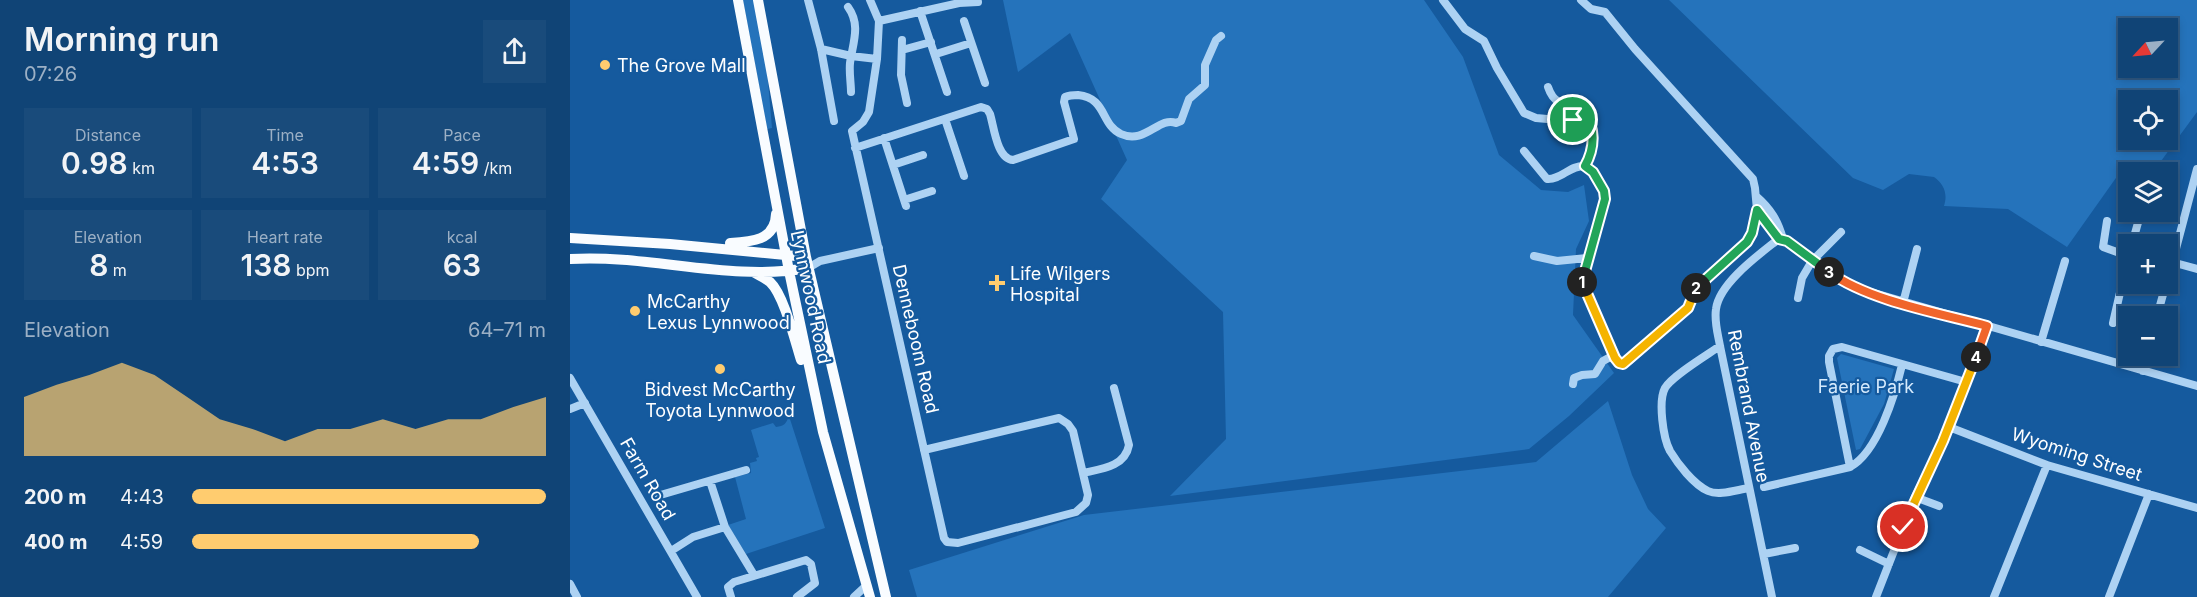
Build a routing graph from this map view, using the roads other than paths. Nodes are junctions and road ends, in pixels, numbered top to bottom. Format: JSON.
{"nodes":[{"id":1,"x":738,"y":0,"type":"edge"},
{"id":2,"x":758,"y":0,"type":"edge"},
{"id":3,"x":808,"y":0,"type":"edge"},
{"id":4,"x":870,"y":0,"type":"edge"},
{"id":5,"x":1443,"y":0,"type":"edge"},
{"id":6,"x":1581,"y":0,"type":"edge"},
{"id":7,"x":978,"y":2,"type":"dead end"},
{"id":8,"x":848,"y":7,"type":"dead end"},
{"id":9,"x":920,"y":11,"type":"junction"},
{"id":10,"x":879,"y":21,"type":"junction"},
{"id":11,"x":964,"y":21,"type":"dead end"},
{"id":12,"x":1221,"y":36,"type":"dead end"},
{"id":13,"x":931,"y":42,"type":"junction"},
{"id":14,"x":971,"y":43,"type":"junction"},
{"id":15,"x":821,"y":49,"type":"junction"},
{"id":16,"x":936,"y":54,"type":"junction"},
{"id":17,"x":851,"y":56,"type":"junction"},
{"id":18,"x":877,"y":59,"type":"junction"},
{"id":19,"x":986,"y":83,"type":"dead end"},
{"id":20,"x":1548,"y":87,"type":"dead end"},
{"id":21,"x":851,"y":92,"type":"dead end"},
{"id":22,"x":947,"y":92,"type":"dead end"},
{"id":23,"x":907,"y":103,"type":"dead end"},
{"id":24,"x":1583,"y":110,"type":"junction"},
{"id":25,"x":945,"y":119,"type":"junction"},
{"id":26,"x":834,"y":121,"type":"dead end"},
{"id":27,"x":884,"y":138,"type":"junction"},
{"id":28,"x":855,"y":148,"type":"junction"},
{"id":29,"x":1524,"y":151,"type":"dead end"},
{"id":30,"x":923,"y":155,"type":"dead end"},
{"id":31,"x":893,"y":165,"type":"junction"},
{"id":32,"x":1585,"y":166,"type":"junction"},
{"id":33,"x":2197,"y":169,"type":"edge"},
{"id":34,"x":963,"y":176,"type":"dead end"},
{"id":35,"x":933,"y":191,"type":"dead end"},
{"id":36,"x":1756,"y":196,"type":"junction"},
{"id":37,"x":775,"y":199,"type":"junction"},
{"id":38,"x":1757,"y":210,"type":"junction"},
{"id":39,"x":2107,"y":221,"type":"dead end"},
{"id":40,"x":1841,"y":232,"type":"dead end"},
{"id":41,"x":2178,"y":234,"type":"edge"},
{"id":42,"x":570,"y":238,"type":"edge"},
{"id":43,"x":1779,"y":240,"type":"junction"},
{"id":44,"x":669,"y":244,"type":"junction"},
{"id":45,"x":879,"y":248,"type":"junction"},
{"id":46,"x":1917,"y":249,"type":"dead end"},
{"id":47,"x":786,"y":253,"type":"junction"},
{"id":48,"x":2118,"y":253,"type":"edge"},
{"id":49,"x":1534,"y":256,"type":"dead end"},
{"id":50,"x":1587,"y":258,"type":"junction"},
{"id":51,"x":572,"y":260,"type":"edge"},
{"id":52,"x":1812,"y":261,"type":"junction"},
{"id":53,"x":2065,"y":261,"type":"dead end"},
{"id":54,"x":807,"y":262,"type":"junction"},
{"id":55,"x":2178,"y":264,"type":"edge"},
{"id":56,"x":2197,"y":269,"type":"edge"},
{"id":57,"x":789,"y":271,"type":"junction"},
{"id":58,"x":752,"y":272,"type":"junction"},
{"id":59,"x":2120,"y":294,"type":"edge"},
{"id":60,"x":1798,"y":298,"type":"dead end"},
{"id":61,"x":1902,"y":303,"type":"junction"},
{"id":62,"x":2113,"y":323,"type":"dead end"},
{"id":63,"x":1987,"y":326,"type":"junction"},
{"id":64,"x":2041,"y":342,"type":"junction"},
{"id":65,"x":1720,"y":346,"type":"junction"},
{"id":66,"x":1614,"y":355,"type":"junction"},
{"id":67,"x":1902,"y":364,"type":"junction"},
{"id":68,"x":2144,"y":366,"type":"edge"},
{"id":69,"x":2143,"y":371,"type":"junction"},
{"id":70,"x":570,"y":378,"type":"edge"},
{"id":71,"x":1966,"y":382,"type":"junction"},
{"id":72,"x":1573,"y":384,"type":"dead end"},
{"id":73,"x":2197,"y":386,"type":"edge"},
{"id":74,"x":1114,"y":388,"type":"dead end"},
{"id":75,"x":585,"y":403,"type":"junction"},
{"id":76,"x":570,"y":409,"type":"edge"},
{"id":77,"x":1949,"y":427,"type":"junction"},
{"id":78,"x":823,"y":432,"type":"junction"},
{"id":79,"x":924,"y":450,"type":"junction"},
{"id":80,"x":2046,"y":465,"type":"junction"},
{"id":81,"x":1850,"y":467,"type":"junction"},
{"id":82,"x":746,"y":470,"type":"dead end"},
{"id":83,"x":1083,"y":473,"type":"junction"},
{"id":84,"x":710,"y":481,"type":"junction"},
{"id":85,"x":1764,"y":487,"type":"dead end"},
{"id":86,"x":1749,"y":488,"type":"junction"},
{"id":87,"x":2149,"y":494,"type":"junction"},
{"id":88,"x":657,"y":496,"type":"dead end"},
{"id":89,"x":1915,"y":497,"type":"junction"},
{"id":90,"x":1939,"y":506,"type":"dead end"},
{"id":91,"x":2197,"y":508,"type":"edge"},
{"id":92,"x":725,"y":528,"type":"junction"},
{"id":93,"x":1795,"y":548,"type":"dead end"},
{"id":94,"x":1860,"y":550,"type":"dead end"},
{"id":95,"x":671,"y":551,"type":"junction"},
{"id":96,"x":1764,"y":554,"type":"junction"},
{"id":97,"x":1889,"y":564,"type":"junction"},
{"id":98,"x":754,"y":575,"type":"junction"},
{"id":99,"x":570,"y":584,"type":"edge"},
{"id":100,"x":867,"y":585,"type":"junction"},
{"id":101,"x":577,"y":597,"type":"edge"},
{"id":102,"x":697,"y":597,"type":"edge"},
{"id":103,"x":731,"y":597,"type":"edge"},
{"id":104,"x":797,"y":597,"type":"edge"},
{"id":105,"x":854,"y":597,"type":"edge"},
{"id":106,"x":870,"y":597,"type":"edge"},
{"id":107,"x":886,"y":597,"type":"edge"},
{"id":108,"x":1772,"y":597,"type":"edge"},
{"id":109,"x":1876,"y":597,"type":"edge"},
{"id":110,"x":1994,"y":597,"type":"edge"},
{"id":111,"x":2109,"y":597,"type":"edge"}],
"edges":[{"from":1,"to":37,"type":"main road","name":"Lynnwood Road"},
{"from":2,"to":54,"type":"main road","name":"Lynnwood Road"},
{"from":3,"to":15,"type":"street"},
{"from":4,"to":10,"type":"street"},
{"from":5,"to":24,"type":"street"},
{"from":6,"to":36,"type":"street"},
{"from":7,"to":9,"type":"street"},
{"from":8,"to":17,"type":"street"},
{"from":9,"to":10,"type":"street"},
{"from":9,"to":13,"type":"street"},
{"from":10,"to":18,"type":"street"},
{"from":11,"to":14,"type":"street"},
{"from":12,"to":25,"type":"street"},
{"from":13,"to":16,"type":"street"},
{"from":13,"to":23,"type":"street"},
{"from":14,"to":16,"type":"street"},
{"from":14,"to":19,"type":"street"},
{"from":15,"to":17,"type":"street"},
{"from":15,"to":26,"type":"street"},
{"from":16,"to":22,"type":"street"},
{"from":17,"to":18,"type":"street"},
{"from":17,"to":21,"type":"street"},
{"from":18,"to":28,"type":"street","name":"Denneboom Road"},
{"from":20,"to":24,"type":"street"},
{"from":24,"to":32,"type":"street"},
{"from":25,"to":27,"type":"street"},
{"from":25,"to":34,"type":"street"},
{"from":27,"to":28,"type":"street"},
{"from":27,"to":31,"type":"street"},
{"from":28,"to":45,"type":"street","name":"Denneboom Road"},
{"from":29,"to":32,"type":"street"},
{"from":30,"to":31,"type":"street"},
{"from":31,"to":35,"type":"street"},
{"from":32,"to":50,"type":"street"},
{"from":33,"to":41,"type":"street"},
{"from":36,"to":38,"type":"street"},
{"from":36,"to":43,"type":"street"},
{"from":37,"to":44,"type":"main road"},
{"from":37,"to":47,"type":"main road","name":"Lynnwood Road"},
{"from":38,"to":43,"type":"street"},
{"from":38,"to":66,"type":"street"},
{"from":39,"to":48,"type":"street"},
{"from":40,"to":52,"type":"street"},
{"from":42,"to":44,"type":"main road"},
{"from":43,"to":52,"type":"street"},
{"from":43,"to":65,"type":"street","name":"Rembrand Avenue"},
{"from":44,"to":47,"type":"main road"},
{"from":45,"to":54,"type":"street"},
{"from":45,"to":79,"type":"street","name":"Denneboom Road"},
{"from":46,"to":61,"type":"street"},
{"from":47,"to":54,"type":"main road"},
{"from":47,"to":57,"type":"main road","name":"Lynnwood Road"},
{"from":49,"to":50,"type":"street"},
{"from":50,"to":66,"type":"street"},
{"from":51,"to":58,"type":"main road"},
{"from":52,"to":60,"type":"street"},
{"from":52,"to":61,"type":"street"},
{"from":53,"to":64,"type":"street"},
{"from":54,"to":57,"type":"main road"},
{"from":54,"to":107,"type":"main road","name":"Lynnwood Road"},
{"from":55,"to":56,"type":"street"},
{"from":57,"to":58,"type":"main road"},
{"from":57,"to":78,"type":"main road","name":"Lynnwood Road"},
{"from":58,"to":78,"type":"main road"},
{"from":59,"to":62,"type":"street"},
{"from":61,"to":63,"type":"street"},
{"from":63,"to":64,"type":"street"},
{"from":63,"to":71,"type":"street"},
{"from":64,"to":69,"type":"street"},
{"from":65,"to":86,"type":"street","name":"Rembrand Avenue"},
{"from":65,"to":86,"type":"street"},
{"from":66,"to":72,"type":"street"},
{"from":67,"to":71,"type":"street"},
{"from":67,"to":81,"type":"street"},
{"from":67,"to":81,"type":"street"},
{"from":68,"to":69,"type":"street"},
{"from":69,"to":73,"type":"street"},
{"from":70,"to":75,"type":"street","name":"Farm Road"},
{"from":71,"to":77,"type":"street"},
{"from":74,"to":83,"type":"street"},
{"from":75,"to":76,"type":"street"},
{"from":75,"to":95,"type":"street","name":"Farm Road"},
{"from":77,"to":80,"type":"street","name":"Wyoming Street"},
{"from":77,"to":89,"type":"street"},
{"from":78,"to":100,"type":"main road","name":"Lynnwood Road"},
{"from":79,"to":83,"type":"street"},
{"from":79,"to":83,"type":"street","name":"Denneboom Road"},
{"from":80,"to":87,"type":"street","name":"Wyoming Street"},
{"from":80,"to":110,"type":"street"},
{"from":81,"to":85,"type":"street"},
{"from":82,"to":84,"type":"street"},
{"from":84,"to":88,"type":"street"},
{"from":84,"to":92,"type":"street"},
{"from":86,"to":96,"type":"street","name":"Rembrand Avenue"},
{"from":87,"to":91,"type":"street","name":"Wyoming Street"},
{"from":87,"to":111,"type":"street"},
{"from":89,"to":90,"type":"street"},
{"from":89,"to":97,"type":"street"},
{"from":92,"to":95,"type":"street"},
{"from":92,"to":98,"type":"street"},
{"from":93,"to":96,"type":"street"},
{"from":94,"to":97,"type":"street"},
{"from":95,"to":102,"type":"street","name":"Farm Road"},
{"from":96,"to":108,"type":"street","name":"Rembrand Avenue"},
{"from":97,"to":109,"type":"street"},
{"from":98,"to":103,"type":"street"},
{"from":98,"to":104,"type":"street"},
{"from":99,"to":101,"type":"street"},
{"from":100,"to":105,"type":"street"},
{"from":100,"to":106,"type":"main road","name":"Lynnwood Road"}]}
